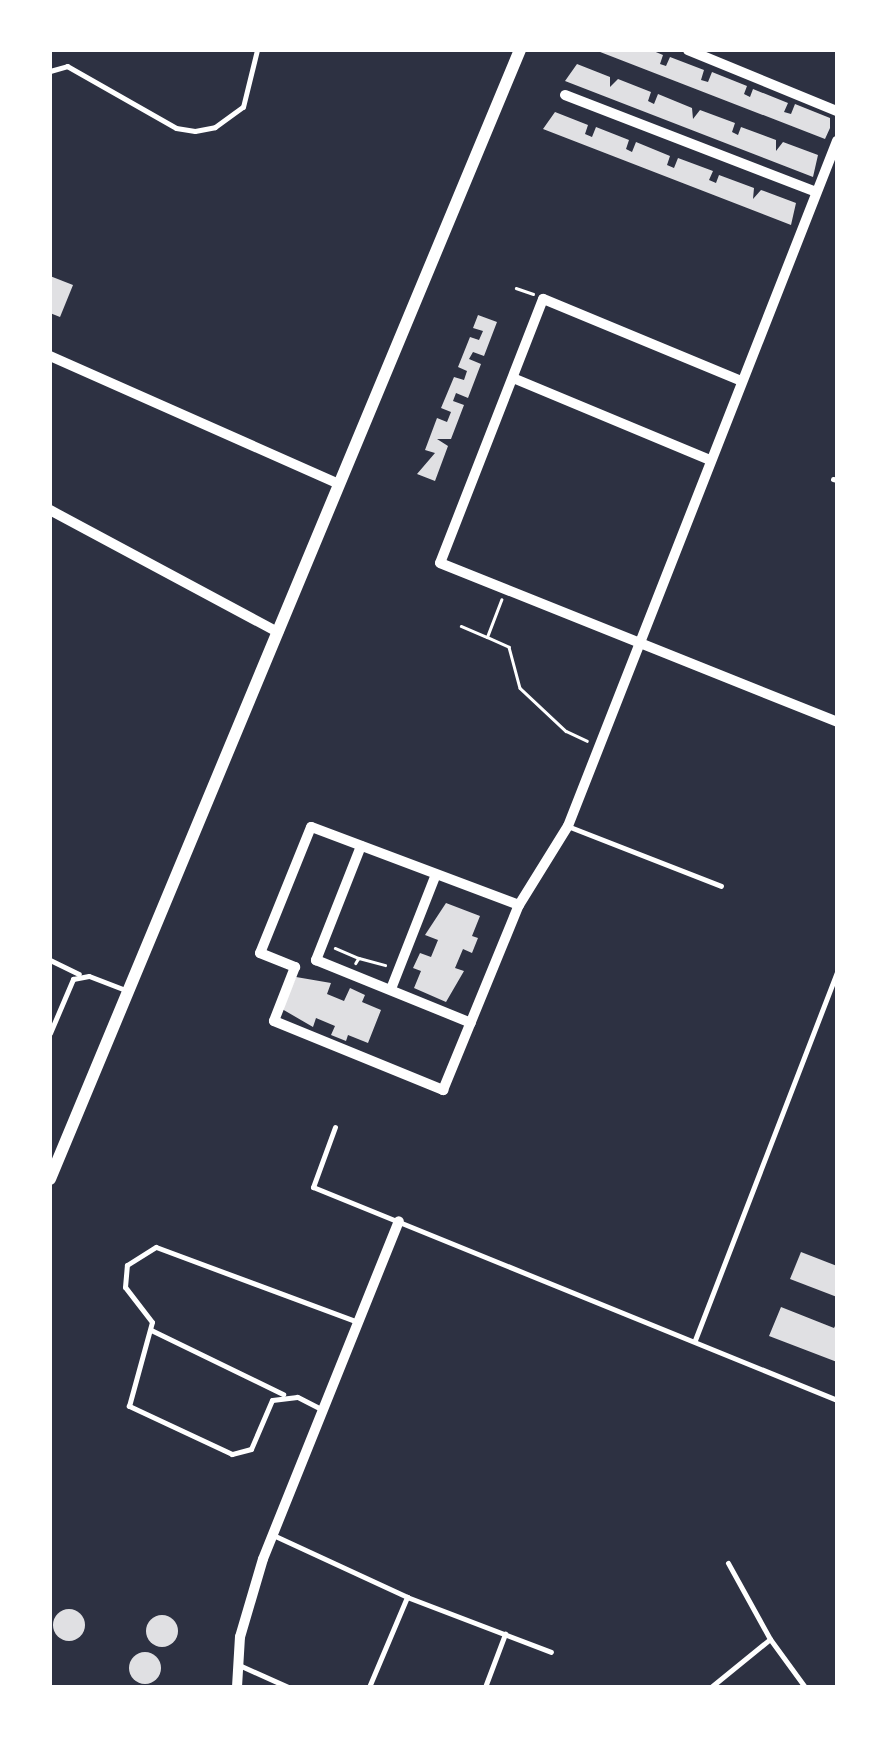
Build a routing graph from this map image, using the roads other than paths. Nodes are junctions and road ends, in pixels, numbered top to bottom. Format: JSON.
{"nodes":[{"id":1,"x":258,"y":50,"type":"edge"},
{"id":2,"x":520,"y":50,"type":"edge"},
{"id":3,"x":688,"y":50,"type":"edge"},
{"id":4,"x":50,"y":71,"type":"edge"},
{"id":5,"x":565,"y":95,"type":"dead end"},
{"id":6,"x":837,"y":111,"type":"edge"},
{"id":7,"x":837,"y":141,"type":"edge"},
{"id":8,"x":816,"y":192,"type":"junction"},
{"id":9,"x":50,"y":356,"type":"edge"},
{"id":10,"x":513,"y":378,"type":"junction"},
{"id":11,"x":740,"y":380,"type":"junction"},
{"id":12,"x":708,"y":459,"type":"junction"},
{"id":13,"x":339,"y":484,"type":"junction"},
{"id":14,"x":50,"y":510,"type":"edge"},
{"id":15,"x":278,"y":632,"type":"junction"},
{"id":16,"x":635,"y":644,"type":"junction"},
{"id":17,"x":837,"y":722,"type":"edge"},
{"id":18,"x":568,"y":826,"type":"junction"},
{"id":19,"x":361,"y":846,"type":"junction"},
{"id":20,"x":436,"y":874,"type":"junction"},
{"id":21,"x":721,"y":886,"type":"dead end"},
{"id":22,"x":519,"y":905,"type":"junction"},
{"id":23,"x":50,"y":960,"type":"edge"},
{"id":24,"x":316,"y":960,"type":"junction"},
{"id":25,"x":295,"y":967,"type":"junction"},
{"id":26,"x":837,"y":972,"type":"edge"},
{"id":27,"x":81,"y":975,"type":"junction"},
{"id":28,"x":391,"y":990,"type":"junction"},
{"id":29,"x":128,"y":992,"type":"junction"},
{"id":30,"x":471,"y":1023,"type":"junction"},
{"id":31,"x":50,"y":1034,"type":"edge"},
{"id":32,"x":336,"y":1127,"type":"dead end"},
{"id":33,"x":50,"y":1179,"type":"edge"},
{"id":34,"x":399,"y":1221,"type":"junction"},
{"id":35,"x":358,"y":1322,"type":"junction"},
{"id":36,"x":151,"y":1330,"type":"junction"},
{"id":37,"x":695,"y":1340,"type":"junction"},
{"id":38,"x":284,"y":1395,"type":"junction"},
{"id":39,"x":837,"y":1400,"type":"edge"},
{"id":40,"x":323,"y":1410,"type":"junction"},
{"id":41,"x":273,"y":1535,"type":"junction"},
{"id":42,"x":728,"y":1563,"type":"dead end"},
{"id":43,"x":407,"y":1597,"type":"junction"},
{"id":44,"x":505,"y":1634,"type":"junction"},
{"id":45,"x":770,"y":1639,"type":"junction"},
{"id":46,"x":551,"y":1652,"type":"dead end"},
{"id":47,"x":240,"y":1665,"type":"junction"},
{"id":48,"x":237,"y":1687,"type":"edge"},
{"id":49,"x":288,"y":1687,"type":"edge"},
{"id":50,"x":369,"y":1687,"type":"edge"},
{"id":51,"x":485,"y":1687,"type":"edge"},
{"id":52,"x":711,"y":1687,"type":"edge"},
{"id":53,"x":805,"y":1687,"type":"edge"}],
"edges":[{"from":1,"to":4,"type":"lane"},
{"from":2,"to":13,"type":"street"},
{"from":3,"to":6,"type":"street"},
{"from":5,"to":8,"type":"street"},
{"from":7,"to":8,"type":"street"},
{"from":8,"to":11,"type":"street"},
{"from":9,"to":13,"type":"street"},
{"from":10,"to":11,"type":"street"},
{"from":10,"to":12,"type":"street"},
{"from":10,"to":16,"type":"street"},
{"from":11,"to":12,"type":"street"},
{"from":12,"to":16,"type":"street"},
{"from":13,"to":15,"type":"street"},
{"from":14,"to":15,"type":"street"},
{"from":15,"to":29,"type":"street"},
{"from":16,"to":17,"type":"street"},
{"from":16,"to":18,"type":"street"},
{"from":18,"to":21,"type":"lane"},
{"from":18,"to":22,"type":"street"},
{"from":19,"to":20,"type":"street"},
{"from":19,"to":24,"type":"street"},
{"from":19,"to":25,"type":"street"},
{"from":20,"to":22,"type":"street"},
{"from":20,"to":28,"type":"street"},
{"from":22,"to":30,"type":"street"},
{"from":23,"to":27,"type":"lane"},
{"from":24,"to":25,"type":"street"},
{"from":24,"to":28,"type":"street"},
{"from":25,"to":30,"type":"street"},
{"from":26,"to":37,"type":"lane"},
{"from":27,"to":29,"type":"lane"},
{"from":27,"to":31,"type":"lane"},
{"from":28,"to":30,"type":"street"},
{"from":29,"to":33,"type":"street"},
{"from":32,"to":34,"type":"lane"},
{"from":34,"to":35,"type":"street"},
{"from":34,"to":37,"type":"lane"},
{"from":35,"to":36,"type":"lane"},
{"from":35,"to":40,"type":"street"},
{"from":36,"to":38,"type":"lane"},
{"from":36,"to":38,"type":"lane"},
{"from":37,"to":39,"type":"lane"},
{"from":38,"to":40,"type":"lane"},
{"from":40,"to":41,"type":"street"},
{"from":41,"to":43,"type":"lane"},
{"from":41,"to":47,"type":"street"},
{"from":42,"to":45,"type":"lane"},
{"from":43,"to":44,"type":"lane"},
{"from":43,"to":50,"type":"lane"},
{"from":44,"to":46,"type":"lane"},
{"from":44,"to":51,"type":"lane"},
{"from":45,"to":52,"type":"lane"},
{"from":45,"to":53,"type":"lane"},
{"from":47,"to":48,"type":"street"},
{"from":47,"to":49,"type":"lane"}]}
